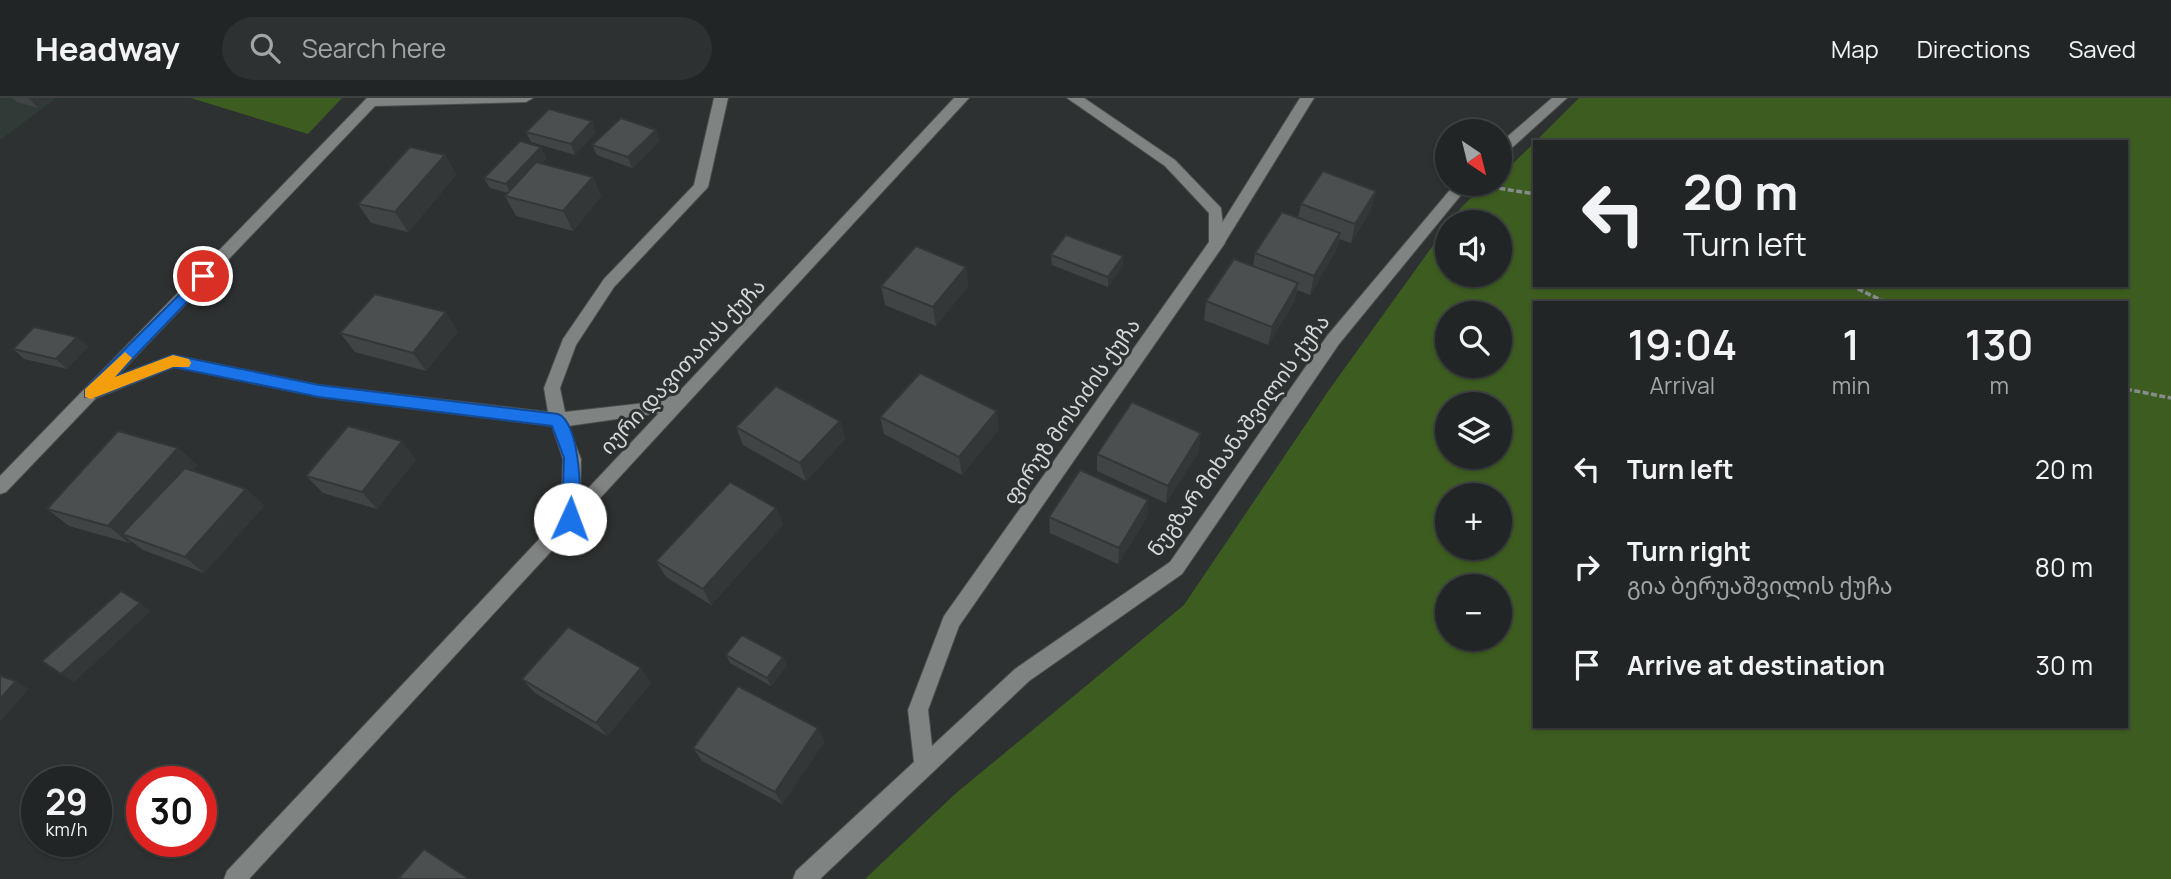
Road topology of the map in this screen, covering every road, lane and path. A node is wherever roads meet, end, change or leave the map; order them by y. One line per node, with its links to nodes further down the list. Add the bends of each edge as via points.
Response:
1 (526, 98): 7 (street)
2 (721, 98): 19 (street, via 701,187 609,283 569,343 552,388)
3 (962, 98): 17 (street, იური დავითაიას ქუჩა)
4 (1074, 98): 12 (street, via 1170,163 1216,212)
5 (1307, 98): 12 (street, ფირუზ მოსიძის ქუჩა)
6 (1560, 98): 8 (street)
7 (373, 100): 16 (street)
8 (1512, 140)
9 (1512, 191): 10 (path)
10 (1533, 194)
11 (1453, 196): 22 (street, ნუგზარ მიხანაშვილის ქუჩა, via 1333,340 1176,568 1022,676)
12 (1217, 243): 22 (street, ფირუზ მოსიძის ქუჩა, via 951,622 918,710)
13 (1854, 287): 14 (path)
14 (1883, 301)
15 (2128, 389): 18 (path)
16 (91, 393): 19 (street, via 173,361 319,391); 20 (street)
17 (684, 398): 19 (street, via 645,410); 21 (street, იური დავითაიას ქუჩა)
18 (2171, 398)
19 (558, 420): 21 (street, via 572,458)
20 (0, 487)
21 (570, 519): 23 (street, იური დავითაიას ქუჩა)
22 (925, 767): 24 (street, ნუგზარ მიხანაშვილის ქუჩა)
23 (235, 879)
24 (804, 879)

